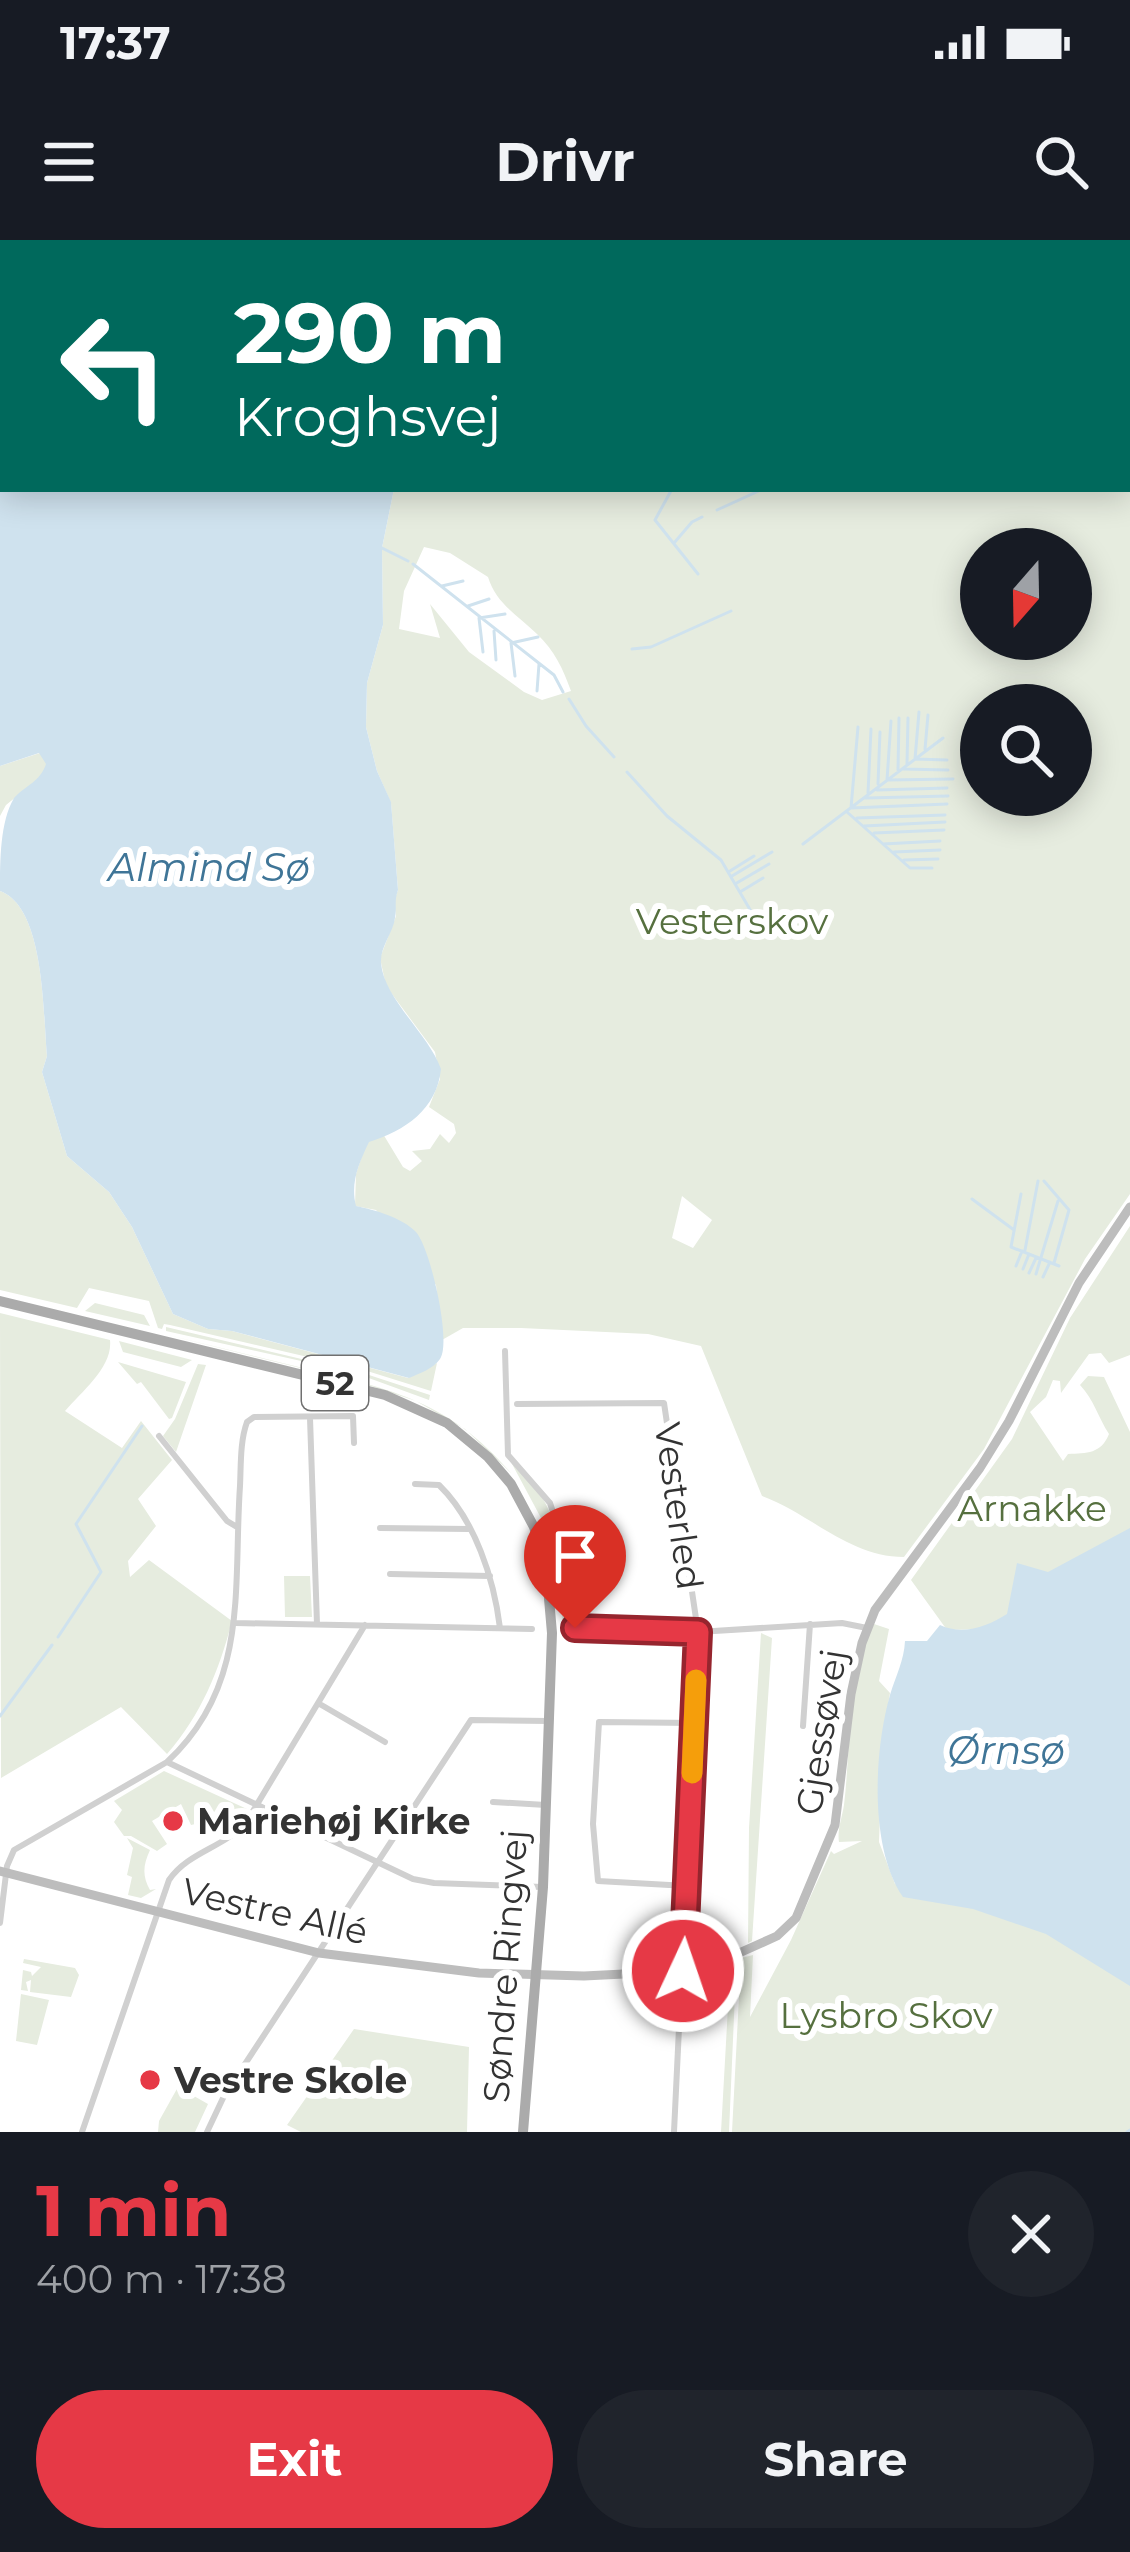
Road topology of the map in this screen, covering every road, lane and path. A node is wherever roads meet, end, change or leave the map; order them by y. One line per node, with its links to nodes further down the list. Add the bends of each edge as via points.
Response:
1 (1130, 1208): 19 (street, Gjessøvej, via 1079,1283 990,1453)
2 (0, 1301): 23 (main road, Søndre Ringvej / 52, via 385,1395 464,1436 511,1484 546,1564)
3 (505, 1351): 21 (street, via 508,1455 550,1503 571,1567 575,1628)
4 (517, 1404): 21 (street, Vesterled, via 664,1403)
5 (310, 1417): 7 (street, via 353,1416); 9 (street, via 247,1422); 15 (street)
6 (159, 1436): 9 (street)
7 (354, 1443)
8 (415, 1484): 11 (street, via 439,1485)
9 (237, 1527): 14 (street)
10 (380, 1528): 11 (street)
11 (469, 1528): 13 (street)
12 (390, 1574): 13 (street)
13 (490, 1576): 18 (street)
14 (236, 1623): 15 (street); 27 (street, via 215,1692)
15 (316, 1624): 17 (street)
16 (810, 1624): 19 (street); 21 (street); 25 (street)
17 (365, 1625): 18 (street); 22 (street)
18 (500, 1628): 20 (street)
19 (867, 1628): 40 (street, Gjessøvej, via 844,1732 840,1808 796,1918 762,1944)
20 (532, 1629)
21 (698, 1632): 24 (street, Vesterled)
22 (318, 1703): 26 (street); 30 (street)
23 (549, 1720): 29 (main road, Søndre Ringvej / 52); 33 (street, via 471,1720)
24 (694, 1723): 35 (street, Vesterled); 35 (street, via 598,1721 593,1824 598,1881)
25 (803, 1726)
26 (385, 1742)
27 (167, 1762): 30 (street); 32 (street)
28 (493, 1802): 29 (street, Søndre Ringvej)
29 (546, 1805): 36 (main road, Søndre Ringvej / 52)
30 (256, 1806): 33 (street); 37 (street, via 229,1841 176,1869)
31 (3, 1848): 32 (street)
32 (14, 1850): 34 (street)
33 (378, 1864): 36 (street, via 434,1883); 39 (street)
34 (3, 1871): 37 (street, Vestre Allé); 38 (street)
35 (687, 1886): 40 (street, Vesterled)
36 (543, 1887): 41 (main road, Søndre Ringvej / 52)
37 (157, 1912): 39 (street, Vestre Allé); 42 (street)
38 (0, 1923)
39 (319, 1953): 41 (street, Vestre Allé); 43 (street)
40 (683, 1971): 41 (street, Gjessøvej); 45 (street, Vesterled)
41 (536, 1976): 44 (main road, Søndre Ringvej / 52)
42 (82, 2132)
43 (207, 2132)
44 (524, 2132)
45 (674, 2132)

